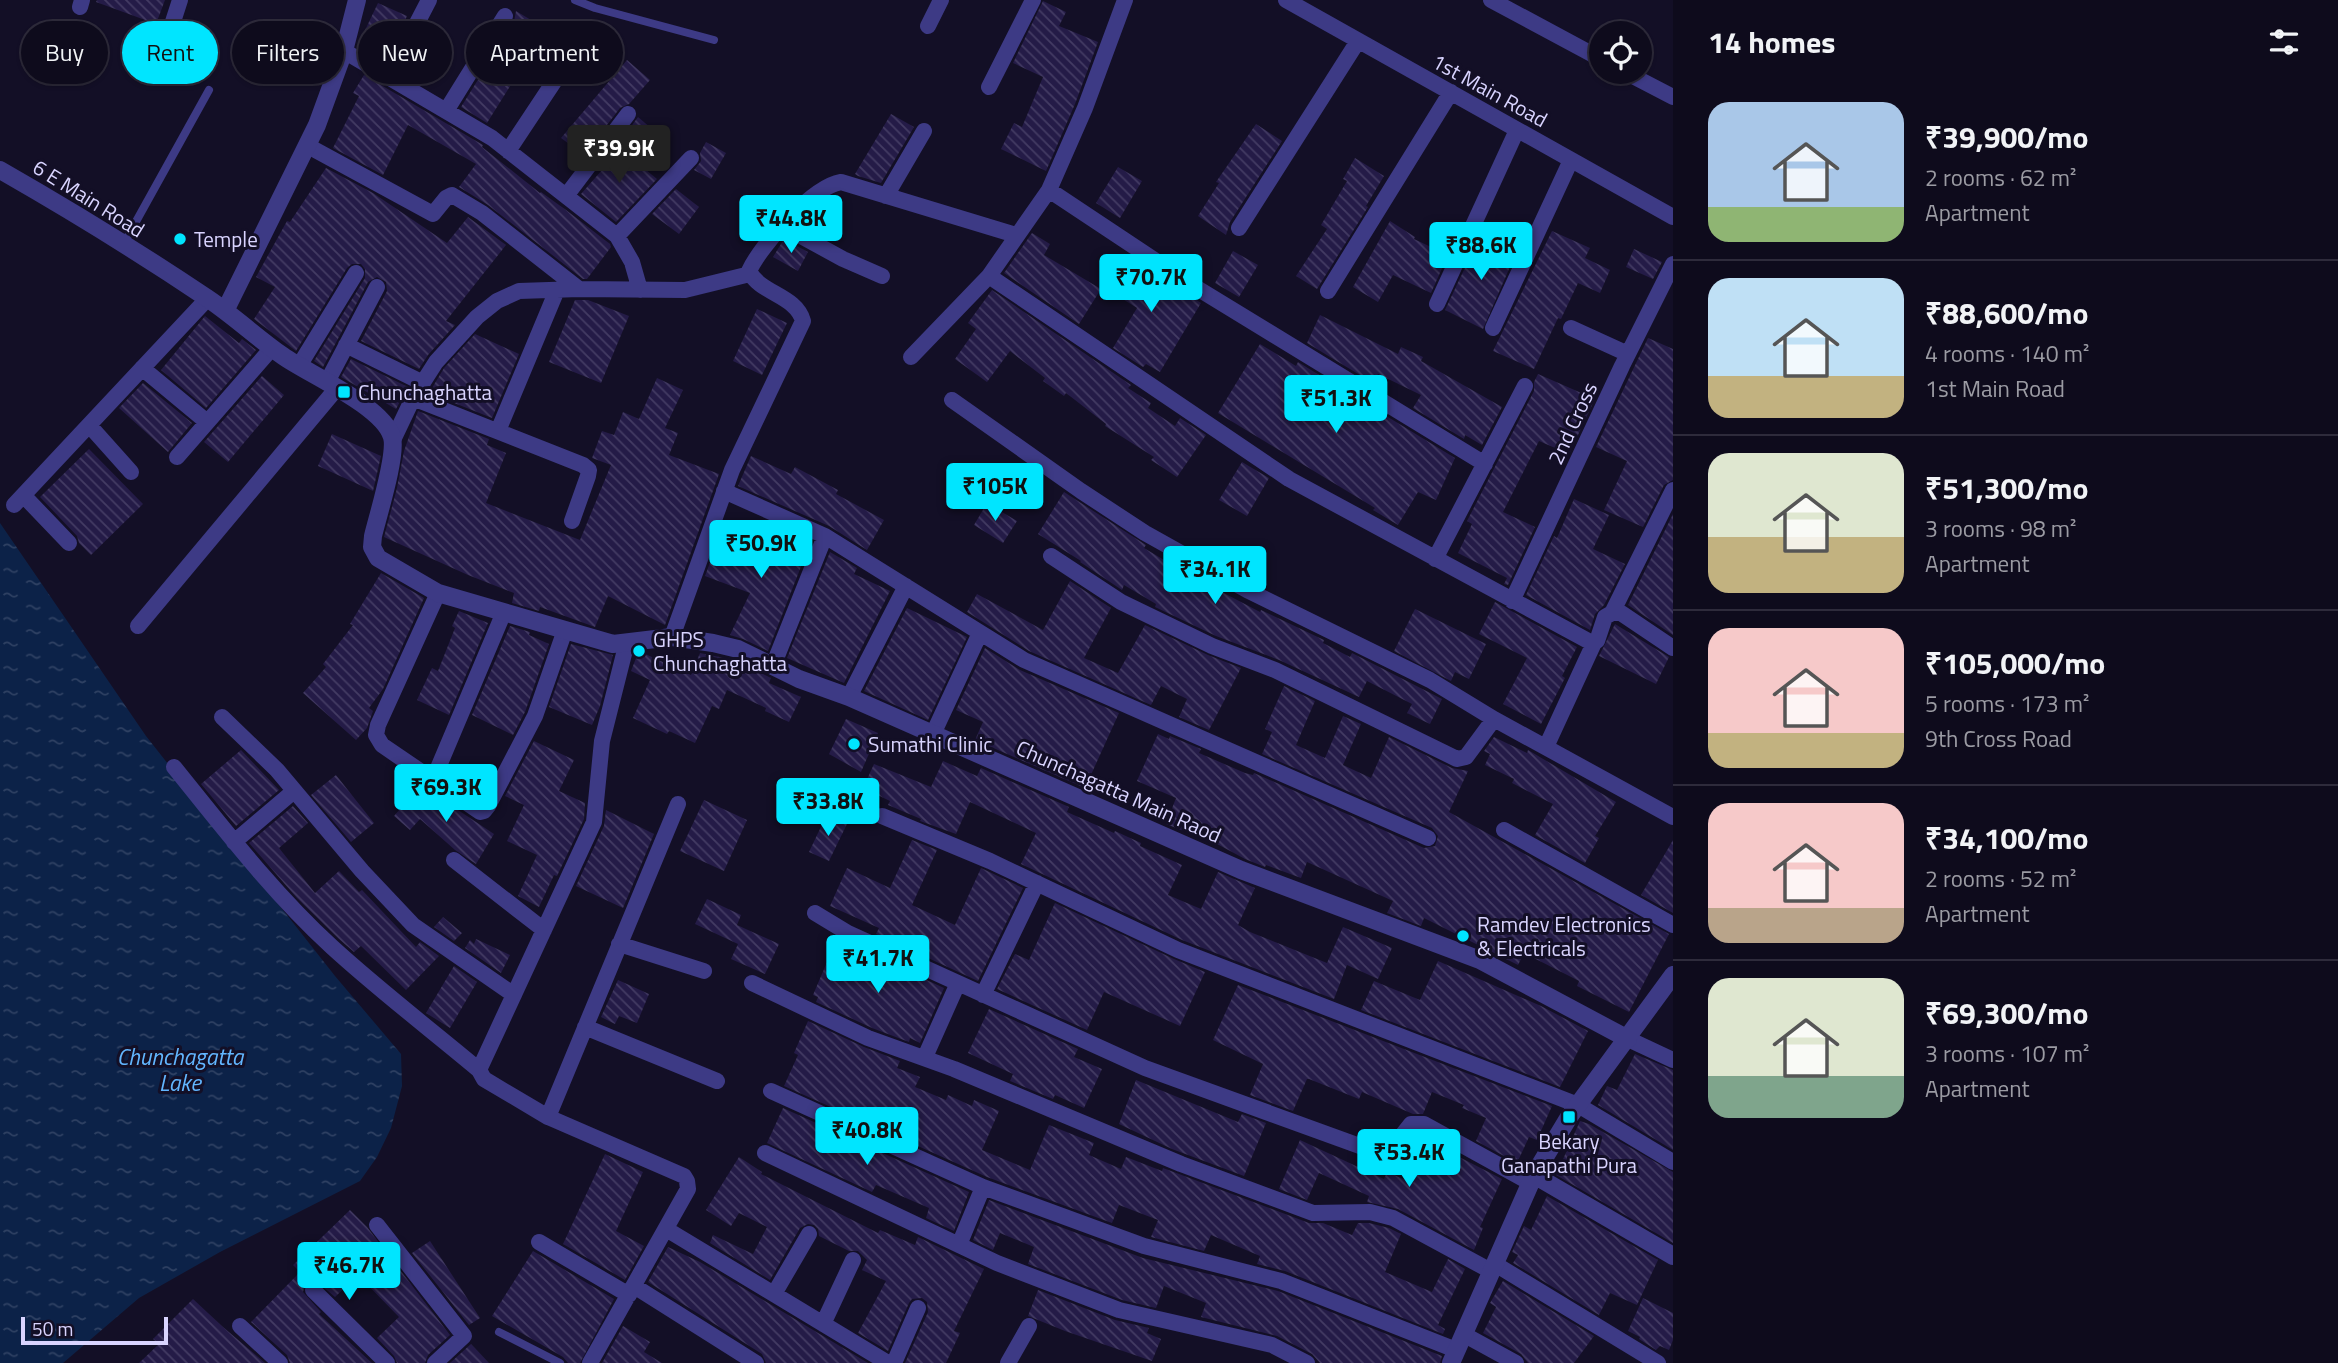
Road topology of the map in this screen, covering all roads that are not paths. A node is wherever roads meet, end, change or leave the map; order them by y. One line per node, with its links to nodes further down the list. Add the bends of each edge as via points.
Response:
1 (180, 0): 11 (street)
2 (357, 0): 16 (street)
3 (429, 0): 12 (street)
4 (575, 0): 14 (lane)
5 (940, 0): 13 (street)
6 (1033, 0): 23 (street)
7 (1125, 0): 36 (street)
8 (1286, 0): 15 (street, 1st Main Road)
9 (1491, 0): 17 (street)
10 (505, 16): 27 (street)
11 (173, 21)
12 (418, 21)
13 (928, 26)
14 (714, 40)
15 (1358, 41): 25 (street, 1st Main Road); 41 (street)
16 (344, 51): 18 (street)
17 (1589, 53)
18 (358, 59)
19 (331, 84): 31 (street)
20 (401, 84): 27 (street)
21 (552, 84): 32 (street)
22 (1648, 84): 26 (street)
23 (989, 87)
24 (209, 90): 44 (lane)
25 (1451, 92): 29 (street, 1st Main Road); 54 (street)
26 (1673, 97)
27 (446, 111): 32 (street)
28 (628, 114): 37 (street)
29 (1517, 130): 34 (street, 1st Main Road); 56 (street)
30 (924, 131): 38 (street)
31 (308, 146): 51 (street, via 433,214 452,195); 57 (street)
32 (508, 151): 37 (street)
33 (691, 158): 43 (street)
34 (1572, 160): 39 (street, 1st Main Road); 58 (street)
35 (0, 170): 44 (street, 6 E Main Road)
36 (1049, 190): 42 (street); 76 (street, via 1192,285)
37 (566, 196): 43 (street)
38 (886, 196): 40 (street, via 831,183); 42 (street)
39 (1673, 217)
40 (781, 225): 47 (street, via 753,261); 48 (street)
41 (1240, 228)
42 (1016, 235): 49 (street)
43 (617, 236): 53 (street, via 632,262)
44 (123, 245): 55 (street, 6 E Main Road)
45 (1673, 264): 62 (street, 2nd Cross)
46 (356, 273): 64 (street)
47 (750, 275): 53 (street, via 685,290); 79 (street, via 794,306 803,321)
48 (882, 276)
49 (989, 276): 63 (street); 84 (street, via 1289,480)
50 (377, 287): 60 (street)
51 (579, 289): 52 (street); 53 (street)
52 (557, 290): 66 (street, via 519,291 497,301 436,362); 73 (street)
53 (640, 290)
54 (1328, 291)
55 (208, 298): 57 (street, 6 E Main Road); 65 (street)
56 (1437, 303)
57 (225, 311): 61 (street)
58 (1493, 328)
59 (1572, 328): 62 (street)
60 (346, 345): 66 (street); 67 (street)
61 (272, 348): 64 (street); 71 (street)
62 (1628, 354): 87 (street, 2nd Cross)
63 (911, 358)
64 (299, 366): 67 (street)
65 (142, 368): 71 (street); 72 (street)
66 (423, 383): 69 (street)
67 (332, 385): 74 (street, via 368,409); 90 (street)
68 (1525, 386): 76 (street)
69 (413, 398): 73 (street); 74 (street)
70 (952, 400): 100 (street, via 1145,533 1247,590 1430,680)
71 (207, 422): 75 (street)
72 (89, 425): 77 (street); 82 (street, via 19,500)
73 (498, 431): 80 (street, via 589,470)
74 (393, 440): 86 (street, Chunchagatta Main Raod, via 372,547 378,558)
75 (177, 457)
76 (1485, 464): 84 (street)
77 (131, 472)
78 (1673, 490): 89 (street)
79 (724, 491): 81 (street); 93 (street)
80 (572, 521)
81 (825, 536): 85 (street); 97 (street)
82 (69, 543)
83 (1051, 556): 100 (street, via 1121,602 1275,670 1457,759 1466,757)
84 (1435, 559): 87 (street)
85 (906, 586): 92 (street); 98 (street)
86 (438, 593): 88 (street, Chunchagatta Main Raod); 104 (street, via 376,735 382,746)
87 (1513, 601): 95 (street)
88 (504, 612): 91 (street, Chunchagatta Main Raod); 104 (street)
89 (1612, 612): 95 (street, via 1605,617); 96 (street, via 1621,613)
90 (138, 626)
91 (565, 630): 94 (street, Chunchagatta Main Raod, via 613,644); 104 (street, via 535,716 484,811)
92 (980, 634): 101 (street); 110 (street, via 1024,660)
93 (672, 637): 94 (street, Chunchagatta Main Raod); 97 (street, Chunchagatta Main Raod, via 738,649)
94 (627, 642): 116 (street, via 602,741 594,822)
95 (1594, 643): 102 (street)
96 (1673, 648)
97 (773, 666): 98 (street, Chunchagatta Main Raod)
98 (849, 697): 101 (street, Chunchagatta Main Raod)
99 (222, 717): 105 (street)
100 (1494, 719): 102 (street)
101 (933, 734): 125 (street, Chunchagatta Main Raod, via 1241,870 1480,960)
102 (1545, 747): 108 (street)
103 (174, 767): 111 (street)
104 (433, 780)
105 (294, 791): 111 (street); 122 (street, via 413,925)
106 (678, 804): 117 (street)
107 (882, 816): 113 (street)
108 (1673, 817)
109 (1504, 830): 115 (street)
110 (1428, 838)
111 (234, 842): 128 (street, via 332,947)
112 (454, 860): 116 (street)
113 (1037, 883): 123 (street); 131 (street, via 1178,950)
114 (815, 913): 121 (street)
115 (1673, 925)
116 (544, 930): 122 (street)
117 (619, 944): 118 (street); 124 (street)
118 (704, 971)
119 (1673, 975): 125 (street)
120 (752, 983): 126 (street, via 868,1038)
121 (958, 983): 123 (street); 126 (street)
122 (514, 995): 128 (street)
123 (983, 995): 135 (street, via 1145,1068 1379,1153 1392,1148 1411,1124 1424,1124)
124 (585, 1027): 129 (street); 132 (street)
125 (1628, 1039): 127 (street, Chunchagatta Main Raod); 131 (street)
126 (925, 1057): 144 (street, via 1181,1164 1313,1213 1370,1212 1392,1218)
127 (1673, 1060)
128 (479, 1070): 132 (street, via 484,1079)
129 (717, 1081)
130 (771, 1091): 136 (street)
131 (1578, 1105): 134 (street); 135 (street)
132 (548, 1117): 138 (street, via 684,1176 688,1189)
133 (765, 1153): 141 (street)
134 (1673, 1162)
135 (1532, 1179): 142 (street); 144 (street)
136 (983, 1187): 141 (street); 153 (street, via 1144,1246 1281,1281)
137 (377, 1226): 156 (street, via 464,1336)
138 (666, 1228): 146 (street); 147 (street)
139 (809, 1234): 147 (street)
140 (539, 1242): 146 (street)
141 (959, 1245): 163 (street, via 1119,1310 1272,1345)
142 (1673, 1256)
143 (853, 1260): 149 (street)
144 (1493, 1267): 153 (street); 165 (street)
145 (313, 1290): 155 (street)
146 (631, 1291): 158 (street); 159 (street)
147 (774, 1294): 149 (street)
148 (918, 1308): 161 (street)
149 (823, 1324): 160 (street)
150 (240, 1326): 154 (street)
151 (1029, 1326): 162 (street)
152 (499, 1332): 157 (lane)
153 (1457, 1349): 164 (street)
154 (280, 1363)
155 (387, 1363)
156 (435, 1363)
157 (561, 1363)
158 (590, 1363)
159 (756, 1363)
160 (888, 1363)
161 (894, 1363)
162 (1008, 1363)
163 (1307, 1363)
164 (1516, 1363)
165 (1658, 1363)

